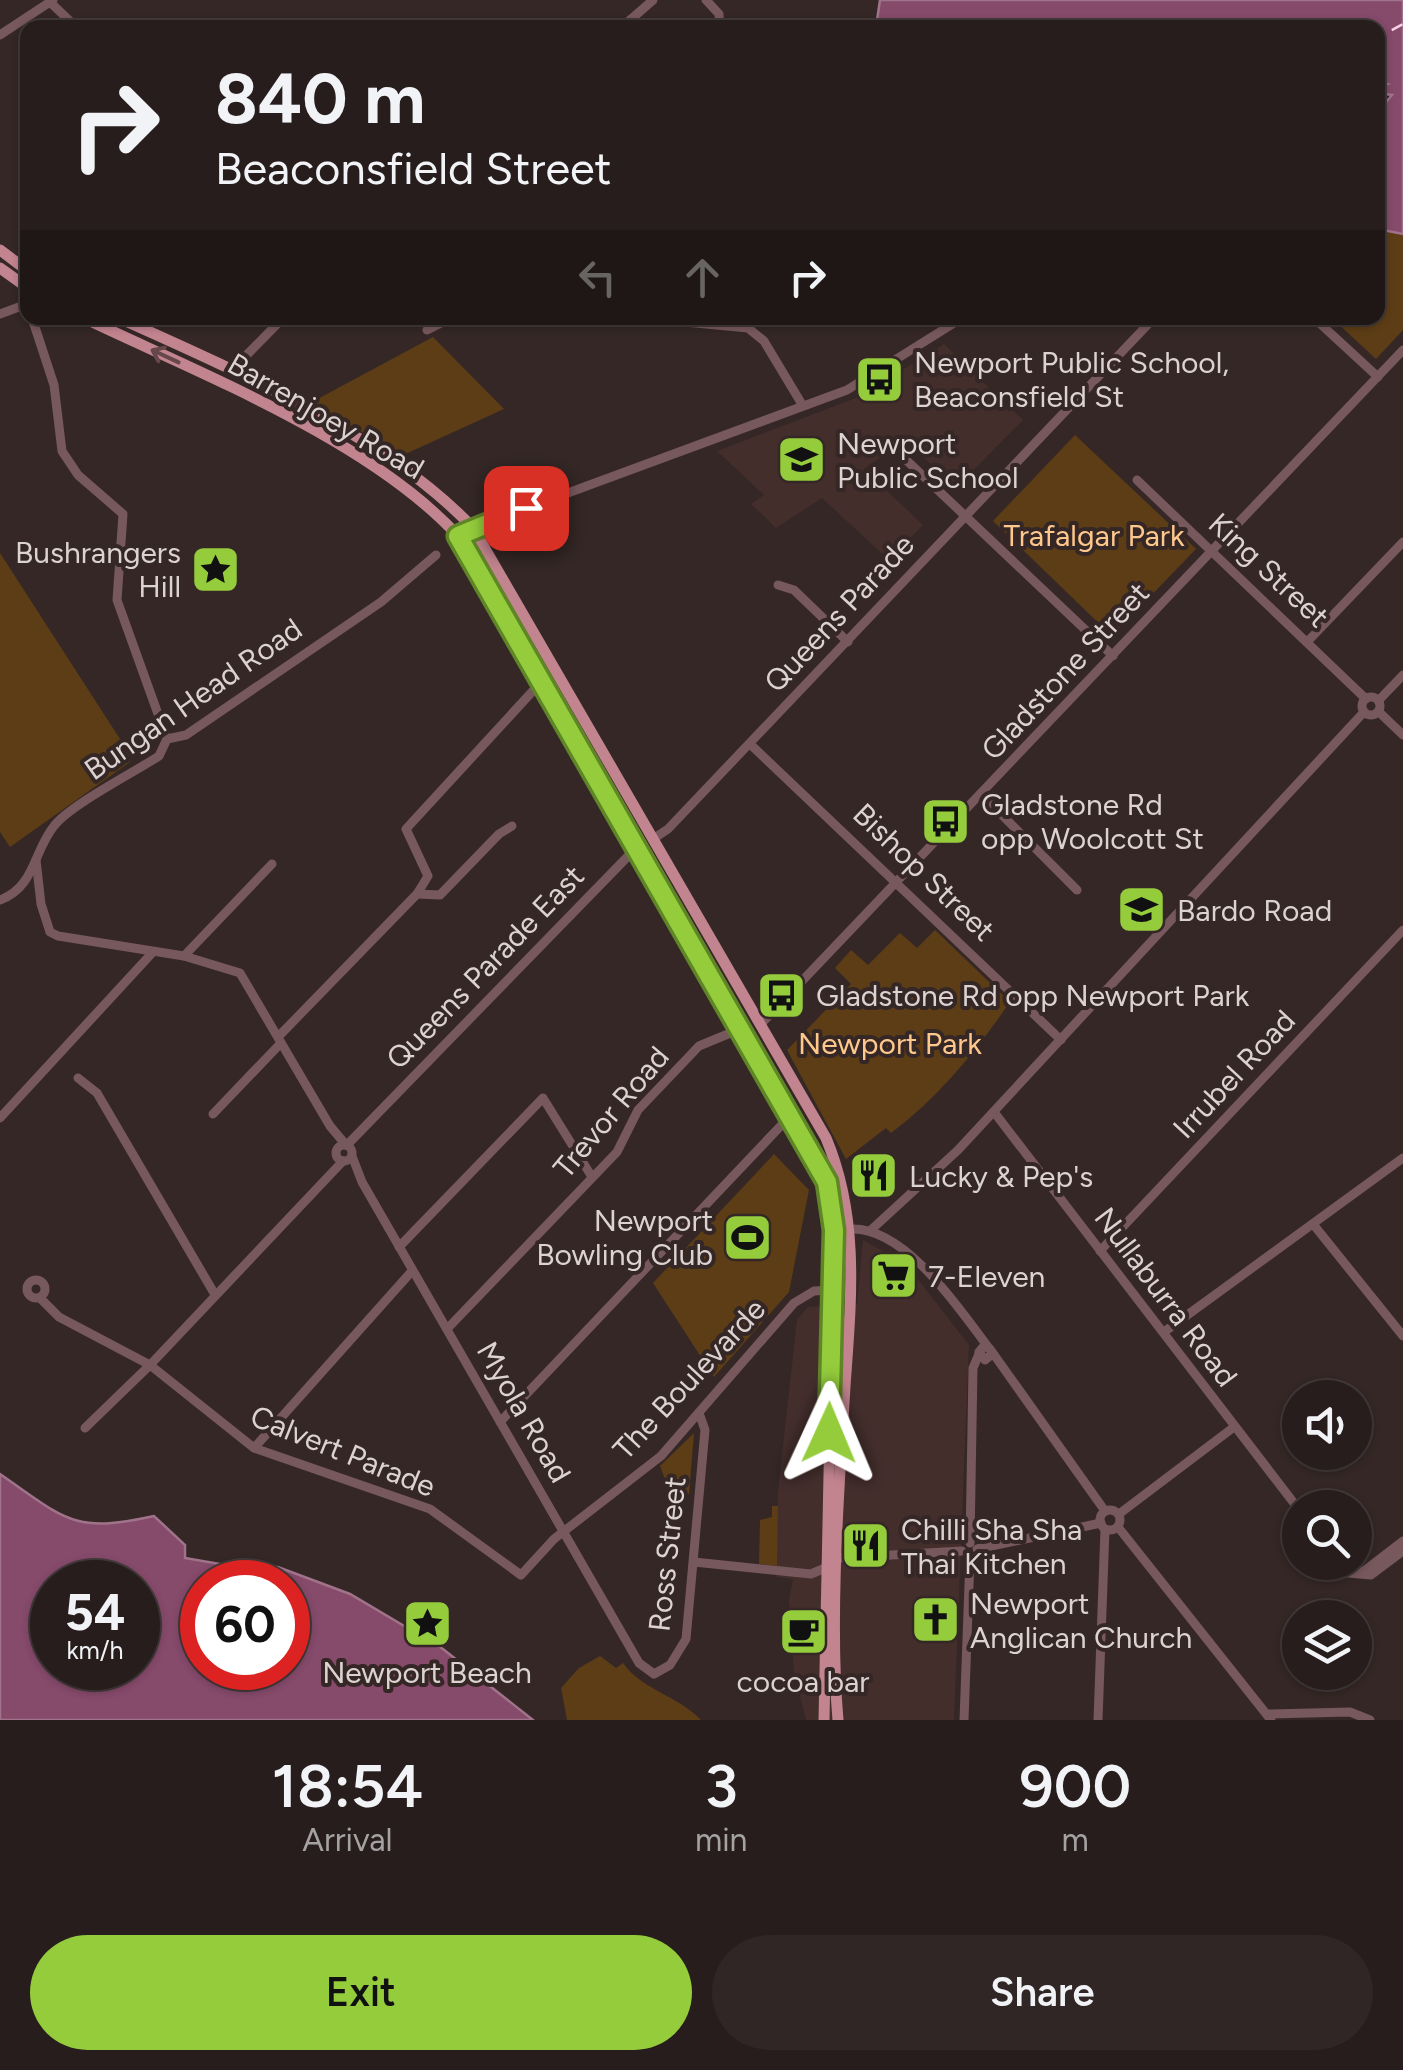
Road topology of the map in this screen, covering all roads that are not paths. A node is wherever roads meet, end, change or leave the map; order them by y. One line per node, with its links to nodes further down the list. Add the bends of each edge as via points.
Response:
1 (653, 0): 6 (street)
2 (706, 0): 7 (street)
3 (52, 1): 4 (street); 5 (street)
4 (22, 20)
5 (70, 20)
6 (630, 20)
7 (719, 20)
8 (34, 325): 41 (street, via 54,385 62,451 78,475 123,514 117,600)
9 (99, 325): 26 (main road, Barrenjoey Road, one-way to 9, via 413,494 254,397)
10 (135, 325): 19 (main road, Barrenjoey Road)
11 (276, 325): 19 (street)
12 (437, 325): 17 (street)
13 (716, 325): 21 (street, via 748,328 764,342)
14 (951, 325): 21 (street, via 847,390)
15 (1147, 325): 24 (street, Queens Parade)
16 (1322, 325): 20 (street)
17 (427, 330)
18 (1403, 350): 20 (street, Gladstone Street)
19 (234, 369): 25 (main road, Barrenjoey Road, via 436,490)
20 (1378, 377): 28 (street, Gladstone Street)
21 (803, 406): 25 (street)
22 (903, 457): 24 (street)
23 (1137, 480): 28 (street, King Street)
24 (966, 515): 32 (street, Queens Parade); 33 (street)
25 (474, 528): 26 (main road); 45 (main road, Barrenjoey Road)
26 (458, 536): 35 (main road, Barrenjoey Road)
27 (1403, 542): 31 (street)
28 (1212, 551): 31 (street, King Street); 33 (street, Gladstone Street)
29 (436, 555): 41 (street, Bungan Head Road, via 381,602 186,734)
30 (778, 585): 32 (street, via 794,590)
31 (1308, 640): 36 (street, King Street)
32 (848, 642): 42 (street, Queens Parade)
33 (1112, 656): 43 (street, Gladstone Street)
34 (1403, 675): 37 (street)
35 (542, 681): 46 (main road, Barrenjoey Road); 51 (street, via 406,829 428,876)
36 (1366, 699): 37 (street); 38 (street)
37 (1379, 700): 39 (street)
38 (1364, 712): 39 (street); 59 (street)
39 (1379, 712): 40 (street)
40 (1403, 735)
41 (167, 740): 47 (street, Bungan Head Road, via 159,756 62,816)
42 (750, 744): 45 (street, Queens Parade); 49 (street, Bishop Street)
43 (982, 796): 49 (street, Gladstone Street); 50 (street)
44 (512, 826): 51 (street, via 440,894)
45 (653, 839): 46 (main road, Queens Parade); 56 (main road, Barrenjoey Road)
46 (637, 847): 57 (main road, Barrenjoey Road); 66 (street, Queens Parade East)
47 (36, 860): 52 (street, Bungan Head Road, via 20,890); 54 (street, Myola Road, via 50,932)
48 (272, 864): 55 (street)
49 (899, 882): 56 (street, Gladstone Street); 59 (street, Bishop Street)
50 (1077, 890)
51 (418, 894): 58 (street)
52 (0, 900)
53 (1403, 930): 74 (street, Irrubel Road)
54 (153, 952): 55 (street, Myola Road); 65 (street)
55 (184, 956): 58 (street, Myola Road, via 240,973)
56 (762, 1024): 57 (main road); 61 (main road, Barrenjoey Road)
57 (740, 1029): 64 (main road, Barrenjoey Road); 68 (street, Trevor Road, via 699,1046 638,1110 622,1143)
58 (280, 1040): 63 (street); 66 (street, Myola Road)
59 (1061, 1040): 62 (street)
60 (78, 1078): 78 (street, via 104,1105)
61 (806, 1105): 64 (main road); 70 (main road, Barrenjoey Road, via 836,1161)
62 (994, 1112): 72 (street); 74 (street, Nullaburra Road)
63 (213, 1114)
64 (790, 1115): 71 (main road, Barrenjoey Road, via 820,1163); 87 (street)
65 (0, 1118)
66 (345, 1153): 73 (street, Myola Road); 78 (street, Queens Parade East)
67 (1403, 1158): 69 (street)
68 (592, 1177): 73 (street, via 543,1098); 81 (street, Trevor Road)
69 (1313, 1224): 82 (street); 83 (street)
70 (851, 1229): 71 (main road); 72 (street); 76 (main road, Barrenjoey Road)
71 (834, 1230): 77 (main road, Barrenjoey Road)
72 (872, 1230): 84 (street, via 917,1259)
73 (399, 1247): 75 (street, Myola Road)
74 (1100, 1251): 82 (street, Nullaburra Road)
75 (412, 1271): 81 (street, Myola Road); 90 (street)
76 (852, 1275): 77 (main road); 80 (main road, Barrenjoey Road)
77 (832, 1290): 80 (main road); 86 (street, The Boulevarde, via 814,1290 794,1303); 103 (main road, Barrenjoey Road)
78 (214, 1293): 85 (street, Queens Parade East)
79 (40, 1298): 85 (street, Calvert Parade, via 59,1317)
80 (850, 1310): 100 (main road, Barrenjoey Road)
81 (447, 1329): 87 (street, Myola Road)
82 (1164, 1332): 88 (street, Nullaburra Road)
83 (1403, 1336)
84 (985, 1354): 92 (street); 98 (street, via 974,1361)
85 (150, 1365): 89 (street, Queens Parade East); 90 (street, Calvert Parade)
86 (699, 1413): 96 (street, The Boulevarde, via 660,1456); 101 (street, Ross Street, via 705,1430)
87 (500, 1422): 96 (street, Myola Road)
88 (1234, 1427): 91 (street, Nullaburra Road); 93 (street)
89 (85, 1428)
90 (254, 1448): 96 (street, Calvert Parade, via 430,1509 516,1575)
91 (1283, 1490)
92 (1105, 1511): 93 (street); 94 (street)
93 (1119, 1514): 95 (street)
94 (1103, 1526): 95 (street); 98 (street); 110 (street)
95 (1118, 1527): 106 (street)
96 (564, 1532): 105 (street, Myola Road)
97 (1403, 1541): 102 (street)
98 (970, 1550): 100 (street); 109 (street)
99 (1403, 1551): 104 (street)
100 (839, 1558): 108 (main road, Barrenjoey Road)
101 (694, 1562): 103 (street, via 811,1574); 105 (street, Ross Street, via 682,1647 661,1673)
102 (1372, 1565)
103 (825, 1568): 107 (main road, Barrenjoey Road)
104 (1372, 1574)
105 (642, 1668)
106 (1269, 1717): 111 (street, via 1350,1712)
107 (824, 1720)
108 (838, 1720)
109 (964, 1720)
110 (1098, 1720)
111 (1370, 1720)

